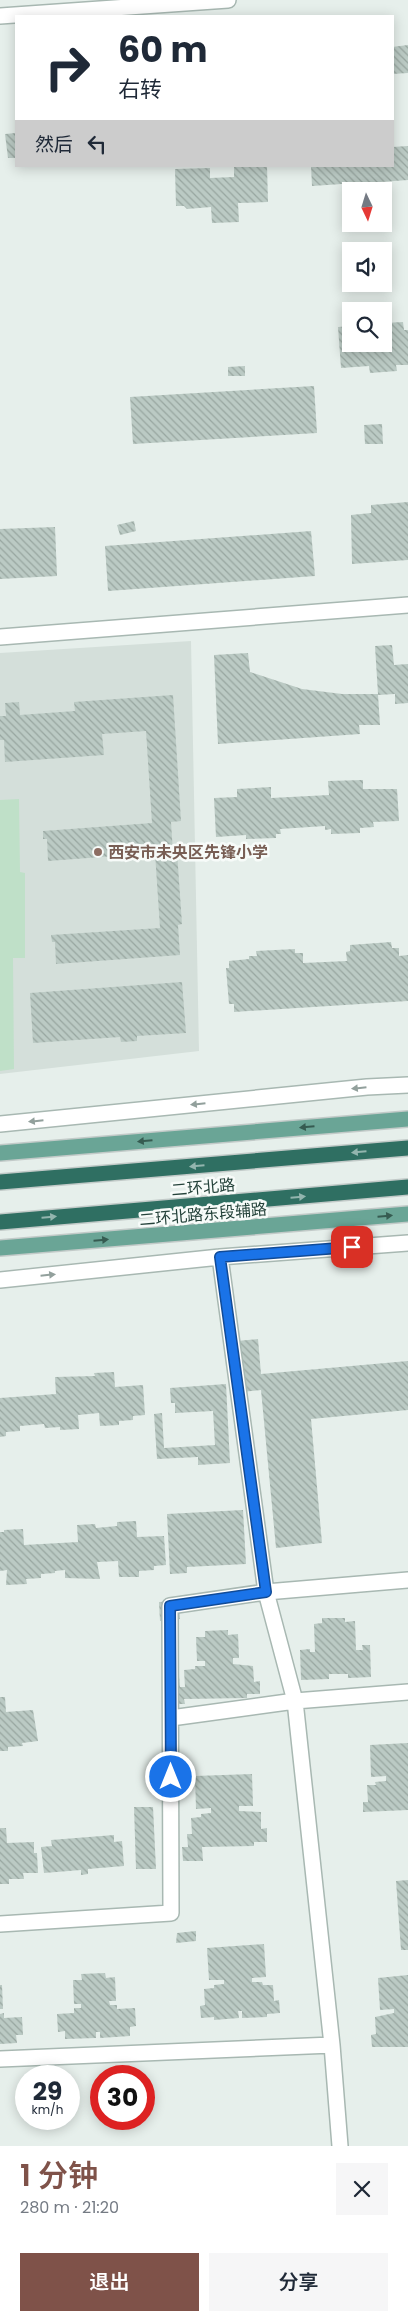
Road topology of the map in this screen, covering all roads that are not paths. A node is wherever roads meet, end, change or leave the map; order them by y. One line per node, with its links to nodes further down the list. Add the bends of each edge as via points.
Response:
1 (228, 0): 2 (street)
2 (0, 16)
3 (408, 606): 4 (street)
4 (0, 637)
5 (408, 1085): 7 (street, one-way to 7)
6 (408, 1119): 9 (main road, one-way to 9)
7 (0, 1124)
8 (408, 1148): 10 (highway, 二环北路, one-way to 10)
9 (0, 1153)
10 (0, 1182)
11 (408, 1188): 13 (highway, 二环北路, one-way to 11)
12 (408, 1214): 15 (main road, 二环北路东段辅路, one-way to 12)
13 (0, 1222)
14 (408, 1243): 16 (street)
15 (0, 1248)
16 (220, 1257): 17 (street, one-way to 16); 19 (street)
17 (0, 1280)
18 (408, 1580): 19 (street)
19 (266, 1592): 21 (street); 22 (street, via 170,1606)
20 (408, 1692): 21 (street)
21 (295, 1701): 22 (street); 24 (street)
22 (171, 1718): 23 (street, via 171,1913)
23 (0, 1924)
24 (332, 2045): 25 (street); 26 (street)
25 (0, 2060)
26 (340, 2146)

